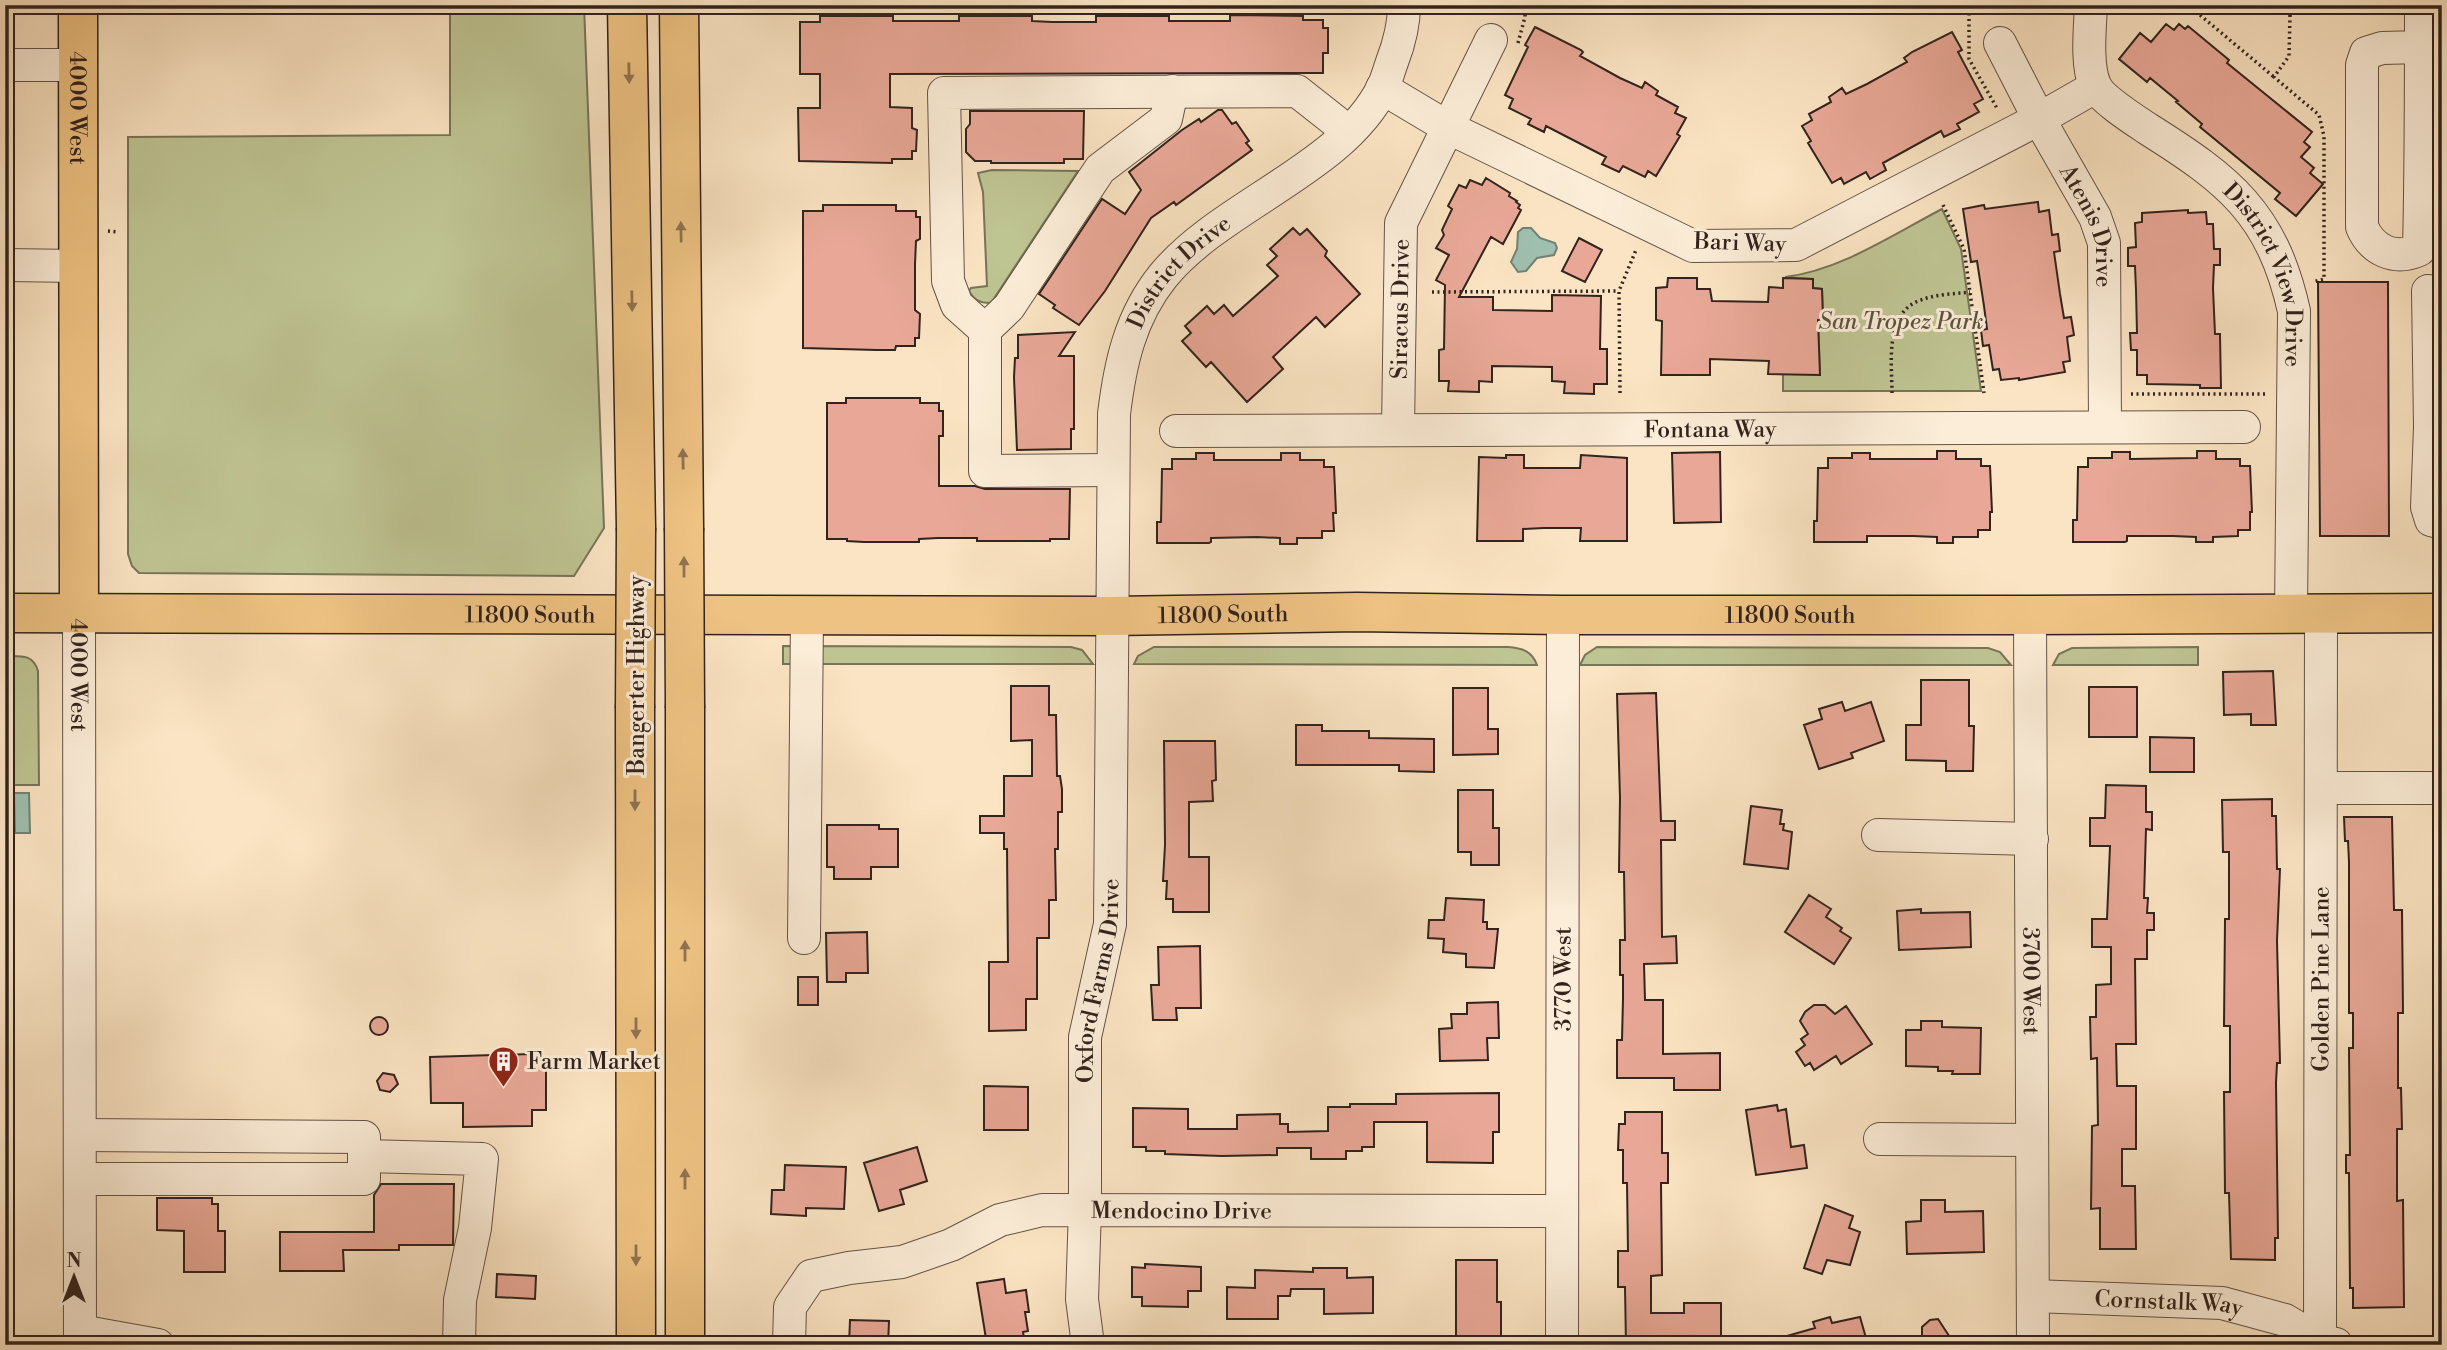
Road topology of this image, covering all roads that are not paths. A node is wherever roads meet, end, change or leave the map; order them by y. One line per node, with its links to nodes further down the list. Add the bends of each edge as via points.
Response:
1 (78, 5): 11 (main road, 4000 West)
2 (627, 5): 53 (main road, Bangerter Highway, one-way to 53, bridge, via 636,528)
3 (679, 5): 54 (main road, one-way to 3, bridge)
4 (1404, 5): 13 (street, District Drive, via 1396,52)
5 (2091, 5): 12 (street)
6 (2421, 5): 9 (street)
7 (1491, 40): 16 (street, Siracus Drive)
8 (2000, 43): 15 (street, Atenis Drive)
9 (2421, 47): 9 (street, via 2419,250 2394,254 2368,241 2362,227 2362,65 2366,53 2382,48)
10 (5, 65): 11 (street)
11 (78, 65): 19 (main road, 4000 West)
12 (2095, 87): 15 (street, Bari Way); 31 (street, District View Drive, via 2235,192 2256,217 2287,281 2294,311)
13 (1382, 88): 16 (street, Bari Way); 17 (street, District Drive)
14 (1171, 91): 17 (street, via 1297,91); 21 (street, via 1166,120 1101,169 1009,307); 21 (street, via 944,93 948,282 957,305)
15 (2039, 120): 16 (street, Bari Way, via 1796,245 1693,246); 22 (street, Atenis Drive, via 2095,217 2104,243)
16 (1448, 128): 25 (street, Siracus Drive, via 1401,223)
17 (1349, 132): 26 (street, District Drive, via 1194,244 1162,277 1136,319 1120,365)
18 (5, 265): 19 (street)
19 (78, 266): 30 (main road, 4000 West)
20 (2428, 290): 27 (street, via 2427,507 2431,520)
21 (985, 330): 26 (street, via 985,471)
22 (2105, 427): 23 (street, Fontana Way); 25 (street, Fontana Way)
23 (2244, 427)
24 (1176, 430): 25 (street, Fontana Way)
25 (1398, 430)
26 (1113, 470): 35 (street, District Drive)
27 (2442, 523)
28 (2442, 612): 31 (main road, 11800 South)
29 (5, 613): 30 (main road, 11800 South)
30 (79, 614): 32 (main road, 11800 South); 41 (street, 4000 West)
31 (2306, 614): 34 (main road, 11800 South); 36 (street, Golden Pine Lane)
32 (807, 615): 35 (main road, 11800 South); 40 (street)
33 (1563, 615): 34 (main road, 11800 South); 35 (main road, 11800 South); 47 (street, 3770 West)
34 (2030, 615): 39 (street, 3700 West)
35 (1112, 616): 46 (street, Oxford Farms Drive, via 1110,924 1084,1037)
36 (2321, 788): 37 (street); 50 (street, Golden Pine Lane)
37 (2442, 788)
38 (1878, 835): 39 (street)
39 (2032, 839): 43 (street, 3700 West)
40 (804, 938)
41 (80, 1135): 44 (street, via 365,1137); 45 (street, 4000 West)
42 (1880, 1139): 43 (street)
43 (2031, 1140): 48 (street, 3700 West)
44 (365, 1156): 45 (street, via 365,1180); 52 (street, via 482,1158 475,1228 460,1300)
45 (80, 1179): 49 (street, 4000 West)
46 (1085, 1209): 47 (street, Mendocino Drive); 55 (street, Mendocino Drive, via 1042,1210 1000,1220 951,1245 902,1262 811,1276 790,1307); 56 (street, Oxford Farms Drive, via 1082,1299)
47 (1561, 1211): 57 (street, 3770 West)
48 (2033, 1296): 50 (street, Cornstalk Way, via 2222,1303 2285,1320); 58 (street, 3700 West)
49 (80, 1338): 51 (street)
50 (2327, 1343)
51 (158, 1345)
52 (459, 1345)
53 (636, 1345)
54 (685, 1345)
55 (789, 1345)
56 (1088, 1345)
57 (1562, 1345)
58 (2033, 1345)

